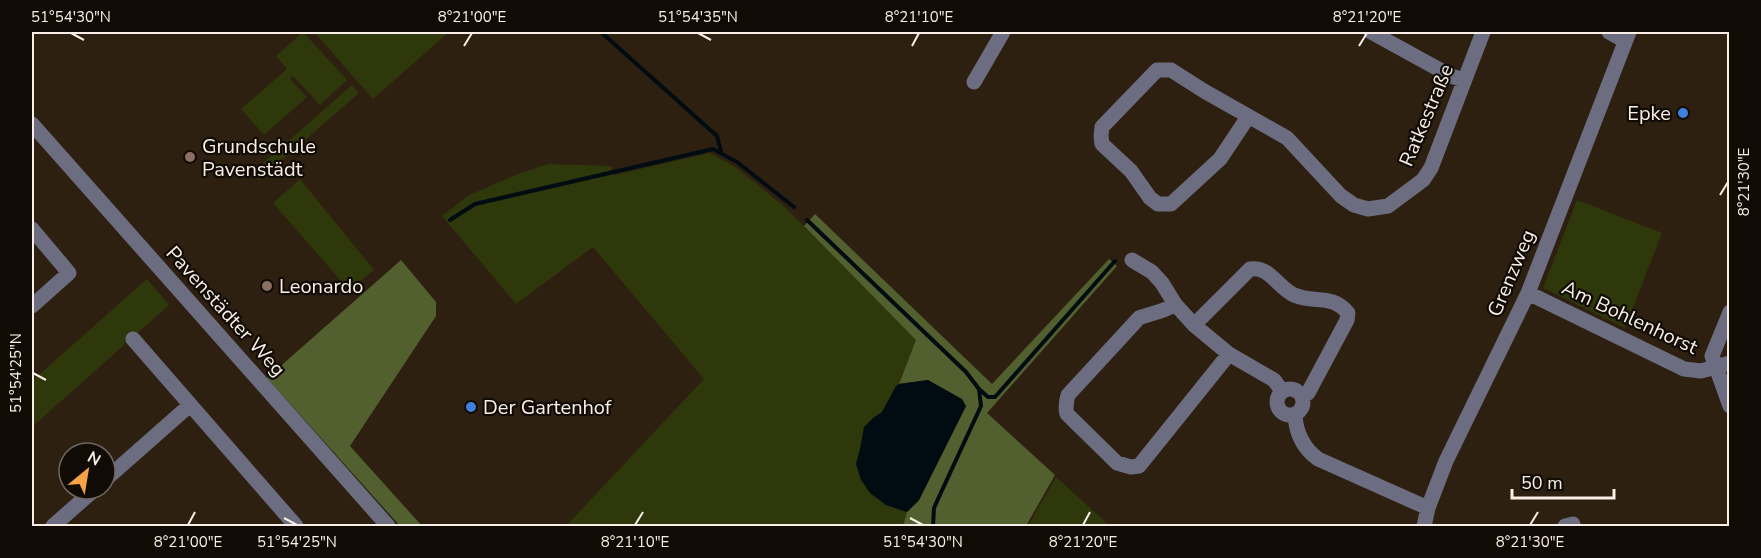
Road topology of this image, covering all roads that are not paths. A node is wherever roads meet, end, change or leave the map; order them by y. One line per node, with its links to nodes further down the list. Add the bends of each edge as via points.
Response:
1 (1003, 32): 7 (street)
2 (1371, 32): 6 (street)
3 (1483, 32): 6 (street, Ratkestraße)
4 (1609, 32): 5 (street)
5 (1627, 36): 12 (street, Grenzweg)
6 (1464, 80): 8 (street, Ratkestraße, via 1431,168 1423,180 1388,206 1354,205 1287,138)
7 (974, 82)
8 (1248, 117): 8 (street, Ratkestraße, via 1171,70 1157,70 1102,127 1102,144 1131,171 1150,198 1158,204 1171,204 1220,159)
9 (32, 124): 30 (street, Pavenstädter Weg)
10 (32, 229): 14 (street, via 69,273)
11 (1132, 260): 13 (street, via 1152,272)
12 (1528, 293): 19 (street, Am Bohlenhorst, via 1684,369 1701,371); 27 (street, Grenzweg, via 1446,461)
13 (1175, 304): 16 (street); 18 (street, via 1139,318 1068,395 1067,414 1117,463 1139,466)
14 (32, 306)
15 (1730, 312): 19 (street, Am Bohlenhorst, via 1712,356)
16 (1194, 325): 18 (street); 21 (street, via 1250,269 1264,270 1303,298 1341,304 1348,313 1347,320 1308,393)
17 (133, 339): 22 (street)
18 (1229, 354): 20 (street, via 1274,380)
19 (1723, 365): 23 (street, Am Bohlenhorst)
20 (1282, 391): 21 (street, via 1290,388); 24 (street, via 1277,399 1278,408)
21 (1302, 396): 24 (street, via 1303,407)
22 (189, 405): 25 (street); 29 (street)
23 (1730, 406)
24 (1295, 415): 27 (street, via 1301,440 1318,459)
25 (117, 469)
26 (81, 501): 28 (street)
27 (1428, 508): 31 (street, Grenzweg)
28 (53, 526)
29 (296, 526)
30 (388, 526)
31 (1424, 526)

